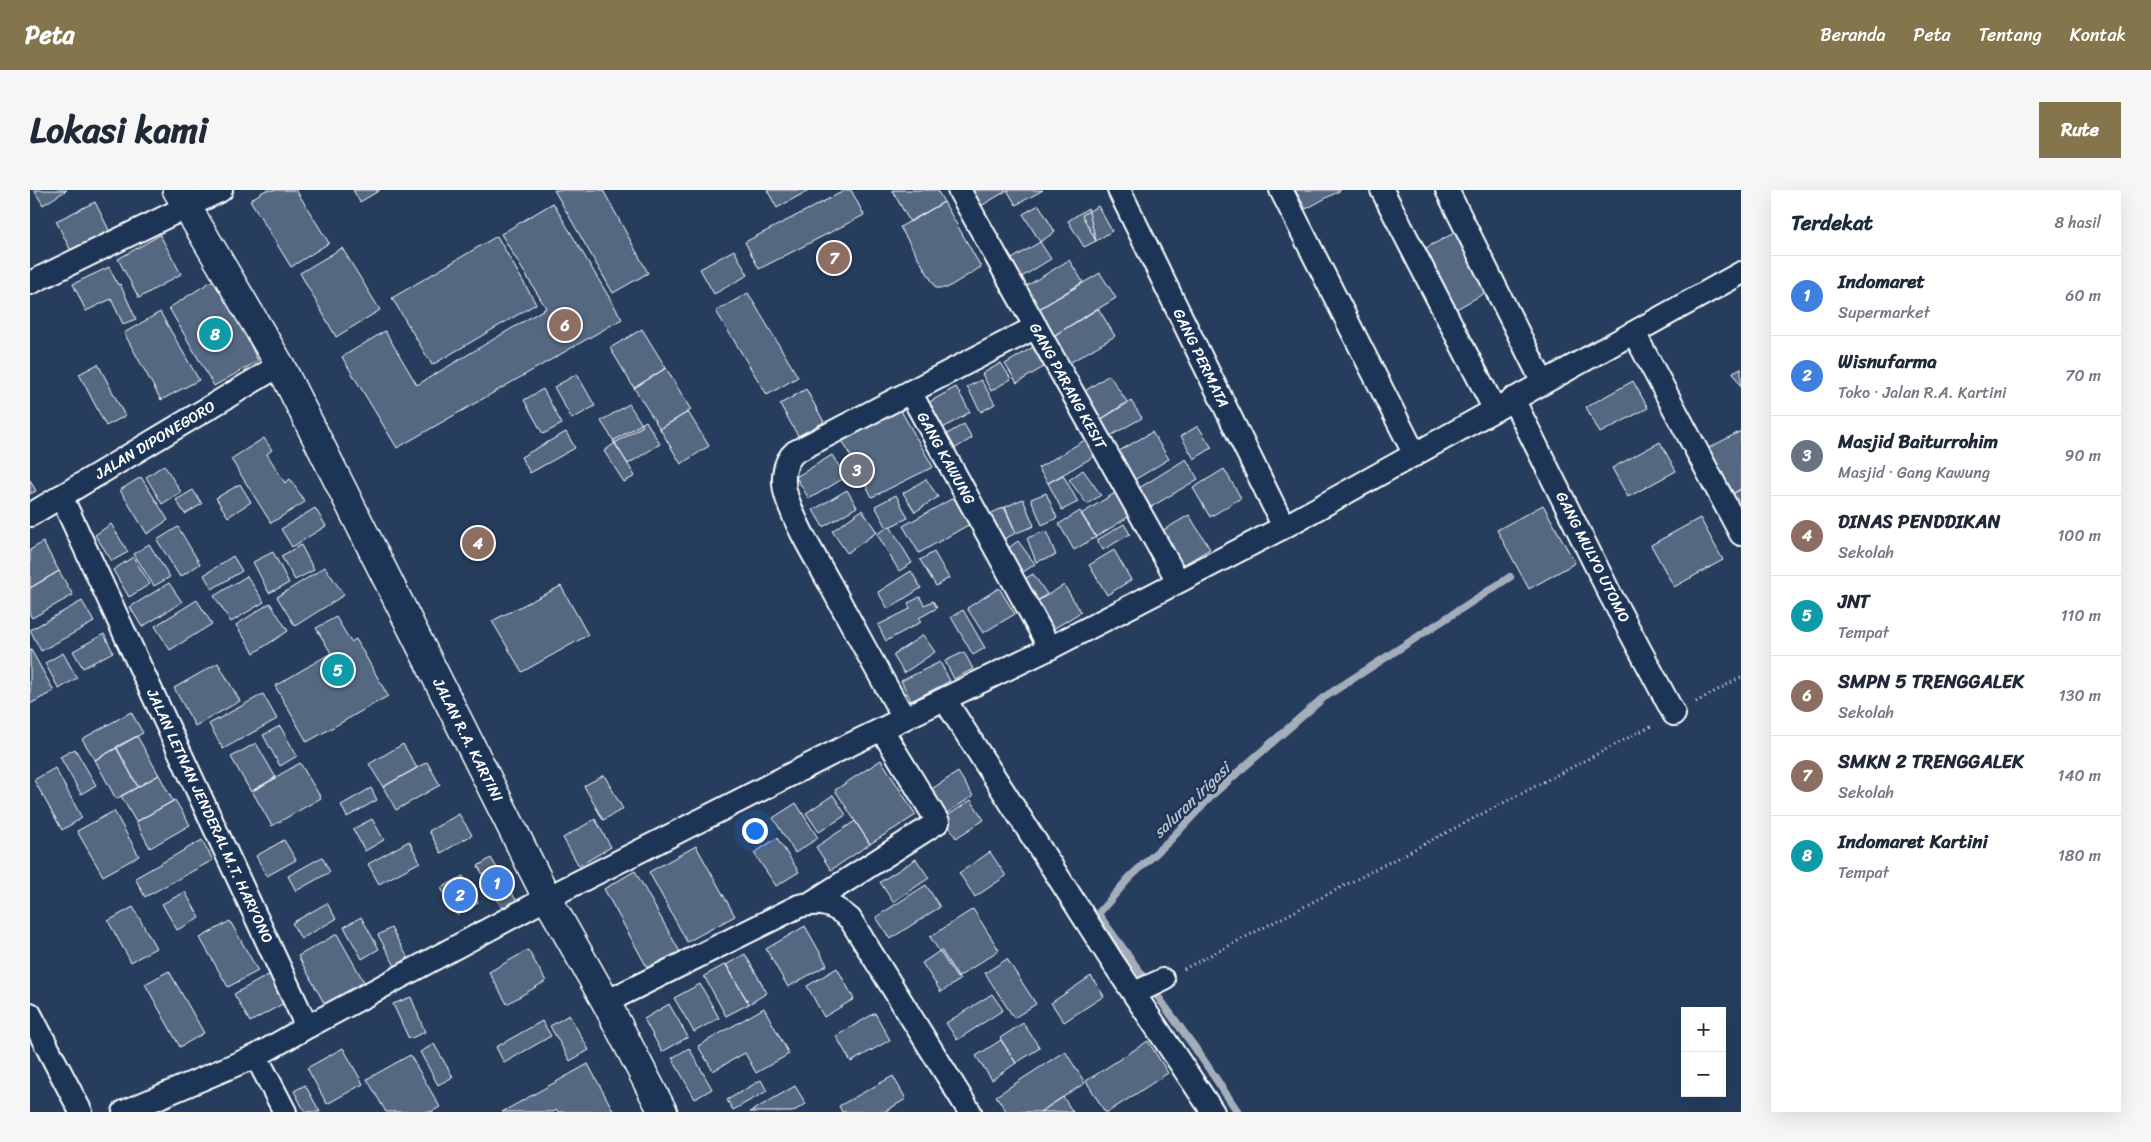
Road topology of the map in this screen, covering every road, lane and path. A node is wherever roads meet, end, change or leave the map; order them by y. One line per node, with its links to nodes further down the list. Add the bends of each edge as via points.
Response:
1 (221, 190): 7 (street)
2 (959, 190): 10 (street, GANG PARANG KESIT)
3 (1119, 190): 19 (street, GANG PERMATA)
4 (1281, 190): 16 (street)
5 (1382, 190): 15 (street, GANG MULYO UTOMO)
6 (1447, 190): 13 (street)
7 (182, 199): 9 (street); 12 (street, JALAN R.A. KARTINI)
8 (1741, 273): 11 (street)
9 (30, 283)
10 (1036, 327): 14 (street); 21 (street, GANG PARANG KESIT)
11 (1641, 344): 13 (street); 20 (street)
12 (280, 366): 17 (street, JALAN DIPONEGORO); 28 (street, JALAN R.A. KARTINI)
13 (1543, 383): 15 (street)
14 (910, 392): 22 (street, GANG KAWUNG); 26 (street, via 795,452 789,457 784,482 787,498 810,548)
15 (1513, 410): 16 (street); 25 (street, GANG MULYO UTOMO)
16 (1415, 455): 19 (street)
17 (61, 496): 18 (street, JALAN DIPONEGORO); 33 (street, JALAN LETNAN JENDERAL M.T. HARYONO)
18 (30, 514)
19 (1284, 527): 21 (street)
20 (1741, 534)
21 (1178, 581): 22 (street)
22 (1050, 648): 24 (street)
23 (1741, 677): 25 (path)
24 (945, 700): 26 (street); 30 (street)
25 (1674, 714): 30 (path)
26 (904, 718): 27 (street)
27 (882, 730): 28 (street); 29 (street, via 938,822)
28 (547, 898): 31 (street, JALAN R.A. KARTINI); 33 (street)
29 (811, 903): 31 (street, via 778,916); 39 (street, via 825,903 839,909 850,920)
30 (1146, 988): 40 (street)
31 (606, 1002): 38 (street, JALAN R.A. KARTINI)
32 (30, 1014): 35 (street)
33 (307, 1027): 34 (street)
34 (256, 1056): 36 (street); 37 (street)
35 (81, 1112)
36 (124, 1112)
37 (285, 1112)
38 (663, 1112)
39 (970, 1112)
40 (1213, 1112)

